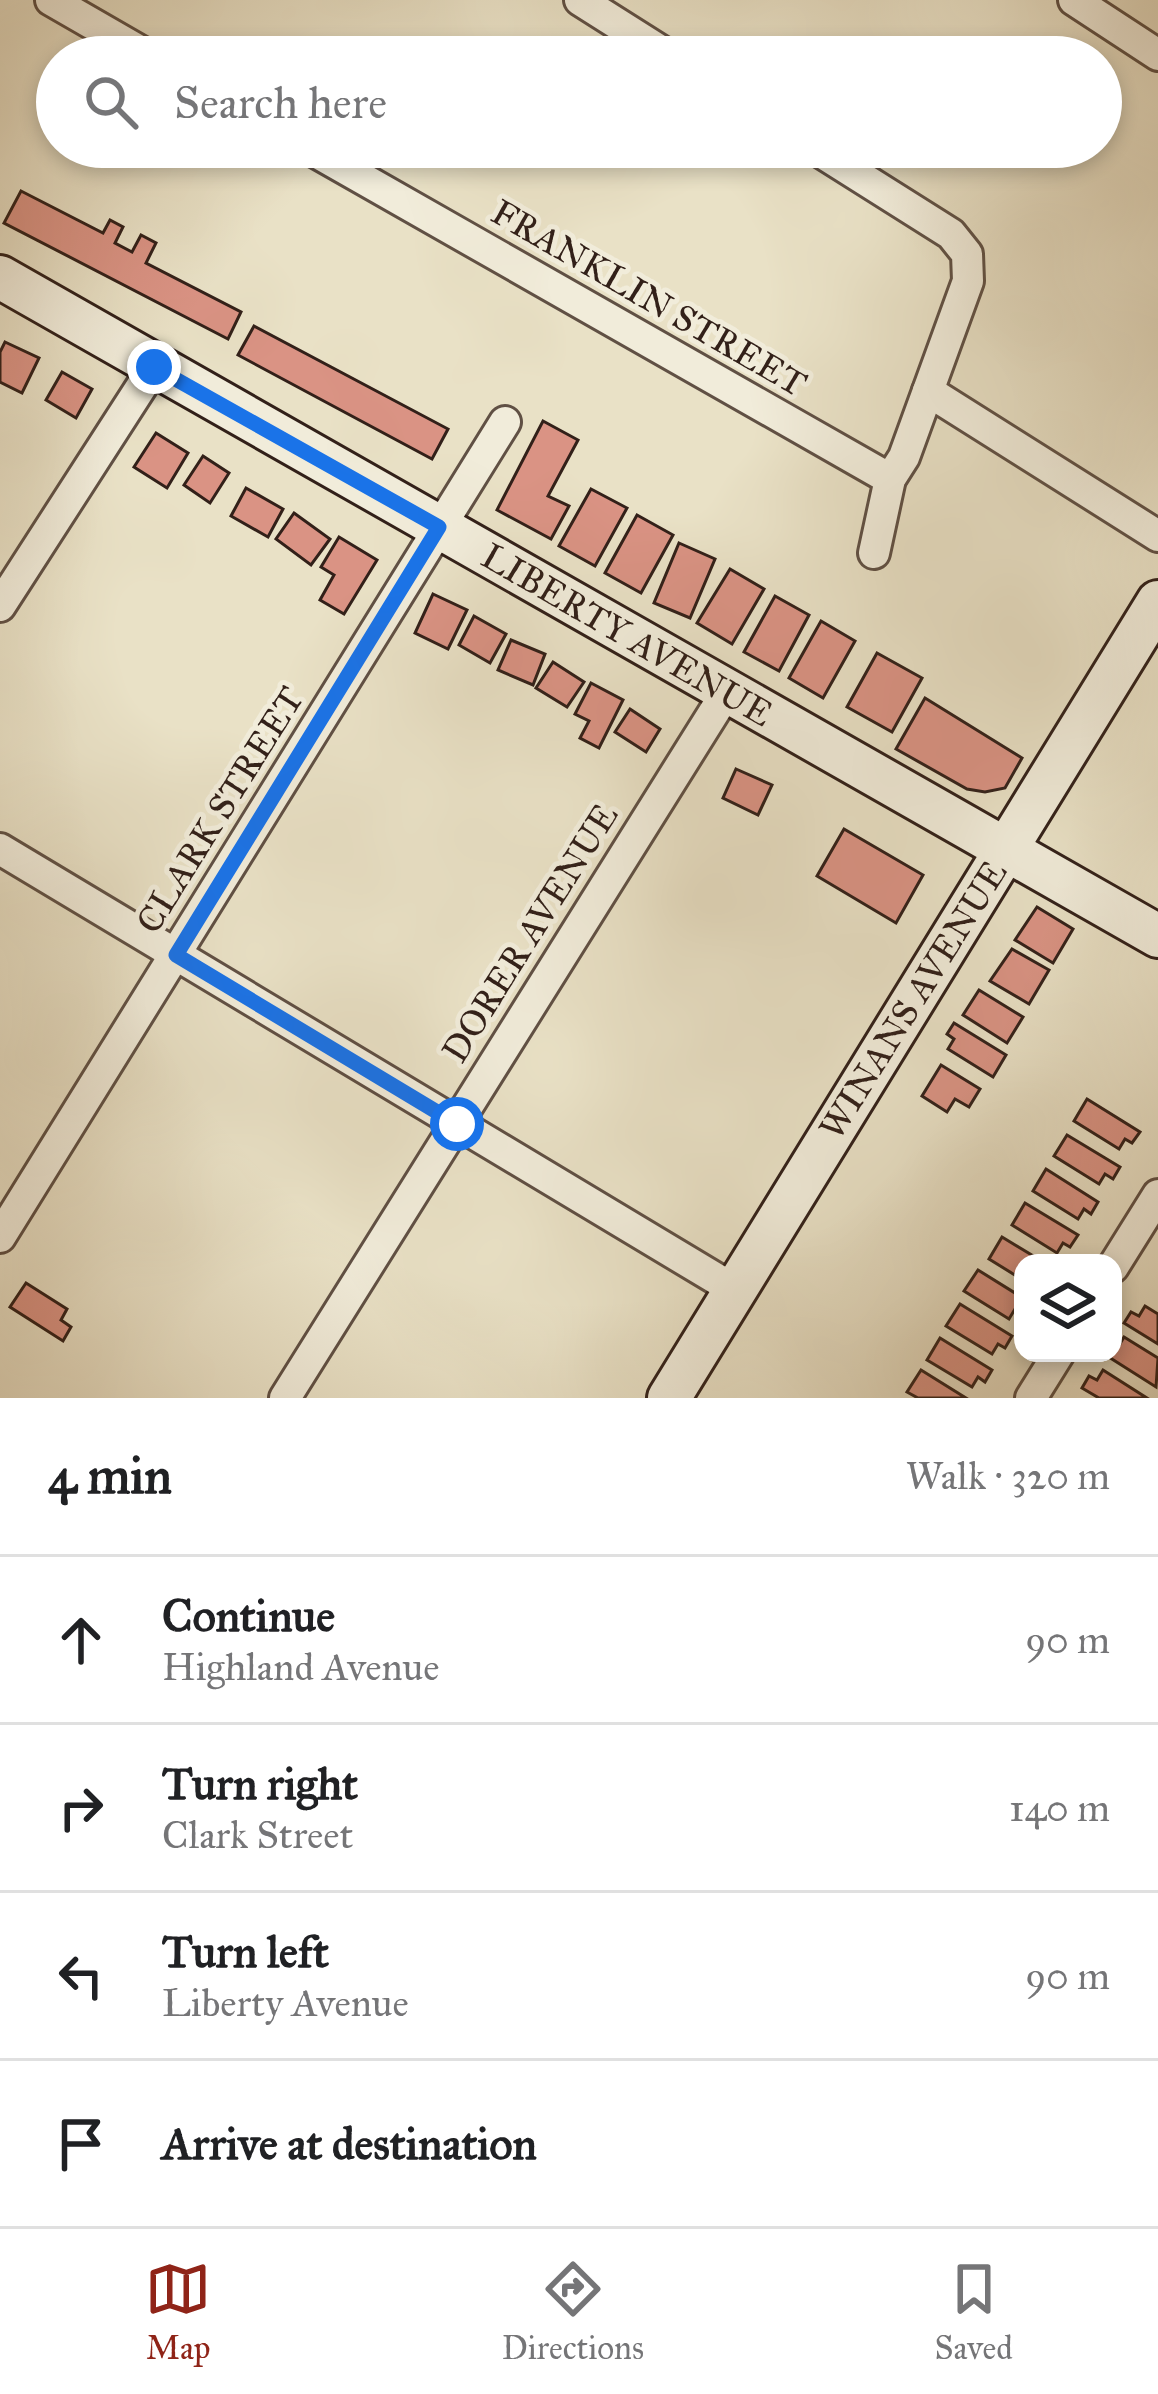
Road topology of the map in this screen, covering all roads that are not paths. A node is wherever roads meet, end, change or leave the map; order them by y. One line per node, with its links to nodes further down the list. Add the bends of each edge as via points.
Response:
1 (51, 0): 4 (street)
2 (1074, 0): 6 (street)
3 (584, 1): 5 (street)
4 (114, 36)
5 (638, 36)
6 (1158, 55)
7 (344, 168): 13 (street, FRANKLIN STREET)
8 (846, 168): 11 (street, via 951,234 967,254 968,281)
9 (0, 278): 10 (street, LIBERTY AVENUE)
10 (154, 367): 14 (street, LIBERTY AVENUE); 18 (street)
11 (928, 392): 13 (street); 15 (street)
12 (505, 422): 14 (street, CLARK STREET)
13 (890, 479): 16 (street)
14 (439, 527): 19 (street, LIBERTY AVENUE); 23 (street, CLARK STREET)
15 (1158, 536)
16 (874, 553)
17 (1158, 602): 20 (street, WINANS AVENUE)
18 (0, 606)
19 (726, 693): 20 (street, LIBERTY AVENUE); 24 (street, DORER AVENUE)
20 (1006, 847): 22 (street, LIBERTY AVENUE); 28 (street, WINANS AVENUE)
21 (0, 849): 23 (street)
22 (1158, 936)
23 (176, 955): 24 (street); 26 (street, CLARK STREET)
24 (457, 1124): 28 (street); 30 (street, DORER AVENUE)
25 (1158, 1195): 27 (street)
26 (0, 1238)
27 (1121, 1254)
28 (735, 1290): 31 (street, WINANS AVENUE)
29 (1053, 1362): 32 (street)
30 (285, 1398)
31 (669, 1398)
32 (1031, 1398)

